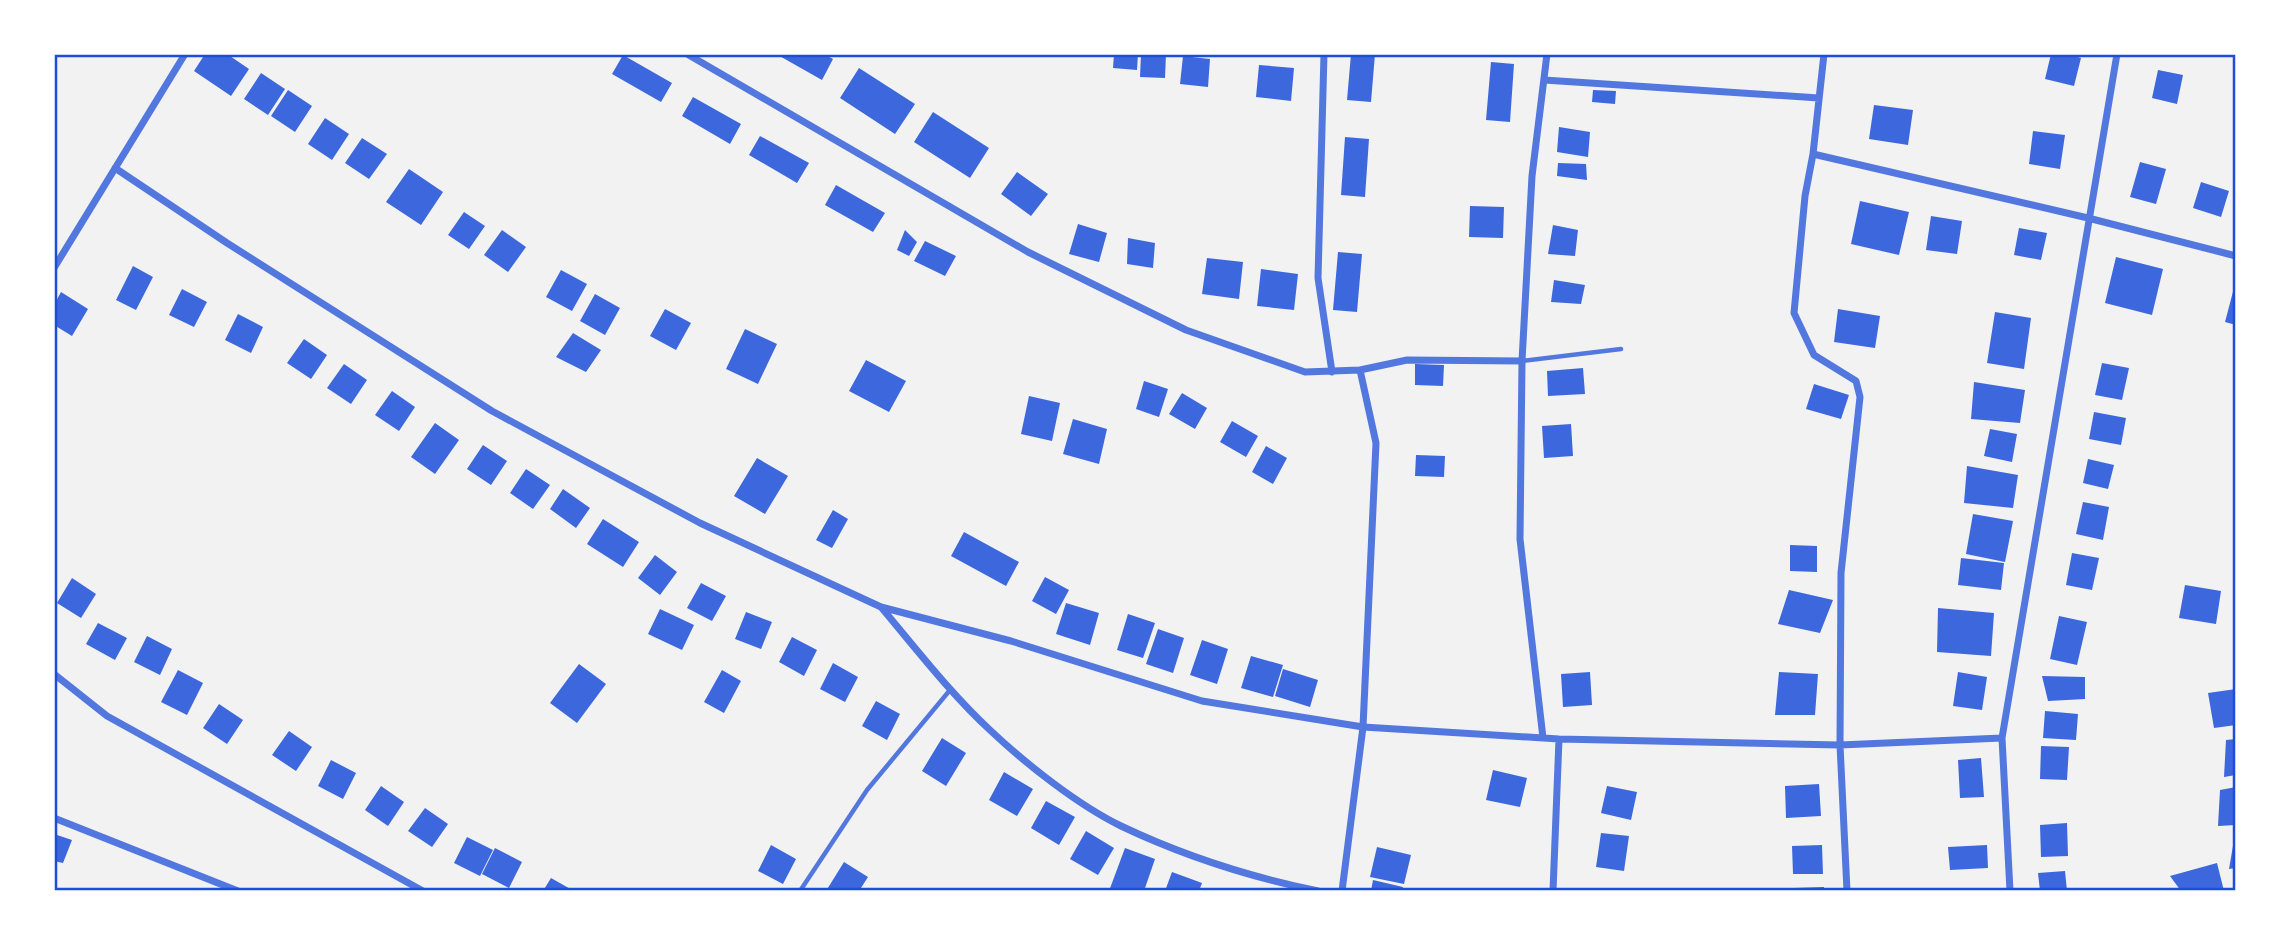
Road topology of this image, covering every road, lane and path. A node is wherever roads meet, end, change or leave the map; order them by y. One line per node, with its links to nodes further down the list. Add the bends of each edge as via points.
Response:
1 (185, 54): 10 (street)
2 (687, 54): 17 (street, via 1028,252 1186,330 1305,372)
3 (1324, 54): 17 (street, via 1318,278)
4 (1547, 54): 7 (street)
5 (1824, 54): 8 (street)
6 (2116, 54): 11 (street)
7 (1544, 80): 8 (street); 15 (street, via 1532,176)
8 (1819, 98): 9 (street)
9 (1813, 154): 11 (street); 25 (street, via 1794,313 1814,355 1856,381 1860,397 1841,573)
10 (115, 168): 13 (street); 18 (street, via 492,411 700,523)
11 (2088, 218): 12 (street); 24 (street)
12 (2236, 256)
13 (54, 268)
14 (1621, 349): 15 (lane)
15 (1522, 361): 16 (street, via 1407,360); 22 (street, via 1520,539)
16 (1360, 370): 17 (street); 21 (street, via 1376,443)
17 (1332, 372)
18 (881, 607): 20 (street); 21 (street, via 1011,641 1202,701)
19 (54, 674): 28 (street, via 107,716)
20 (950, 690): 29 (lane, via 867,790); 30 (street, via 1039,770 1119,825 1217,864)
21 (1363, 727): 22 (street); 31 (street)
22 (1543, 738): 23 (street)
23 (1559, 738): 25 (street); 32 (street)
24 (2002, 738): 25 (street); 34 (street)
25 (1840, 745): 33 (street)
26 (54, 818): 27 (street)
27 (238, 891)
28 (423, 891)
29 (800, 891)
30 (1318, 891)
31 (1342, 891)
32 (1553, 891)
33 (1847, 891)
34 (2010, 891)

